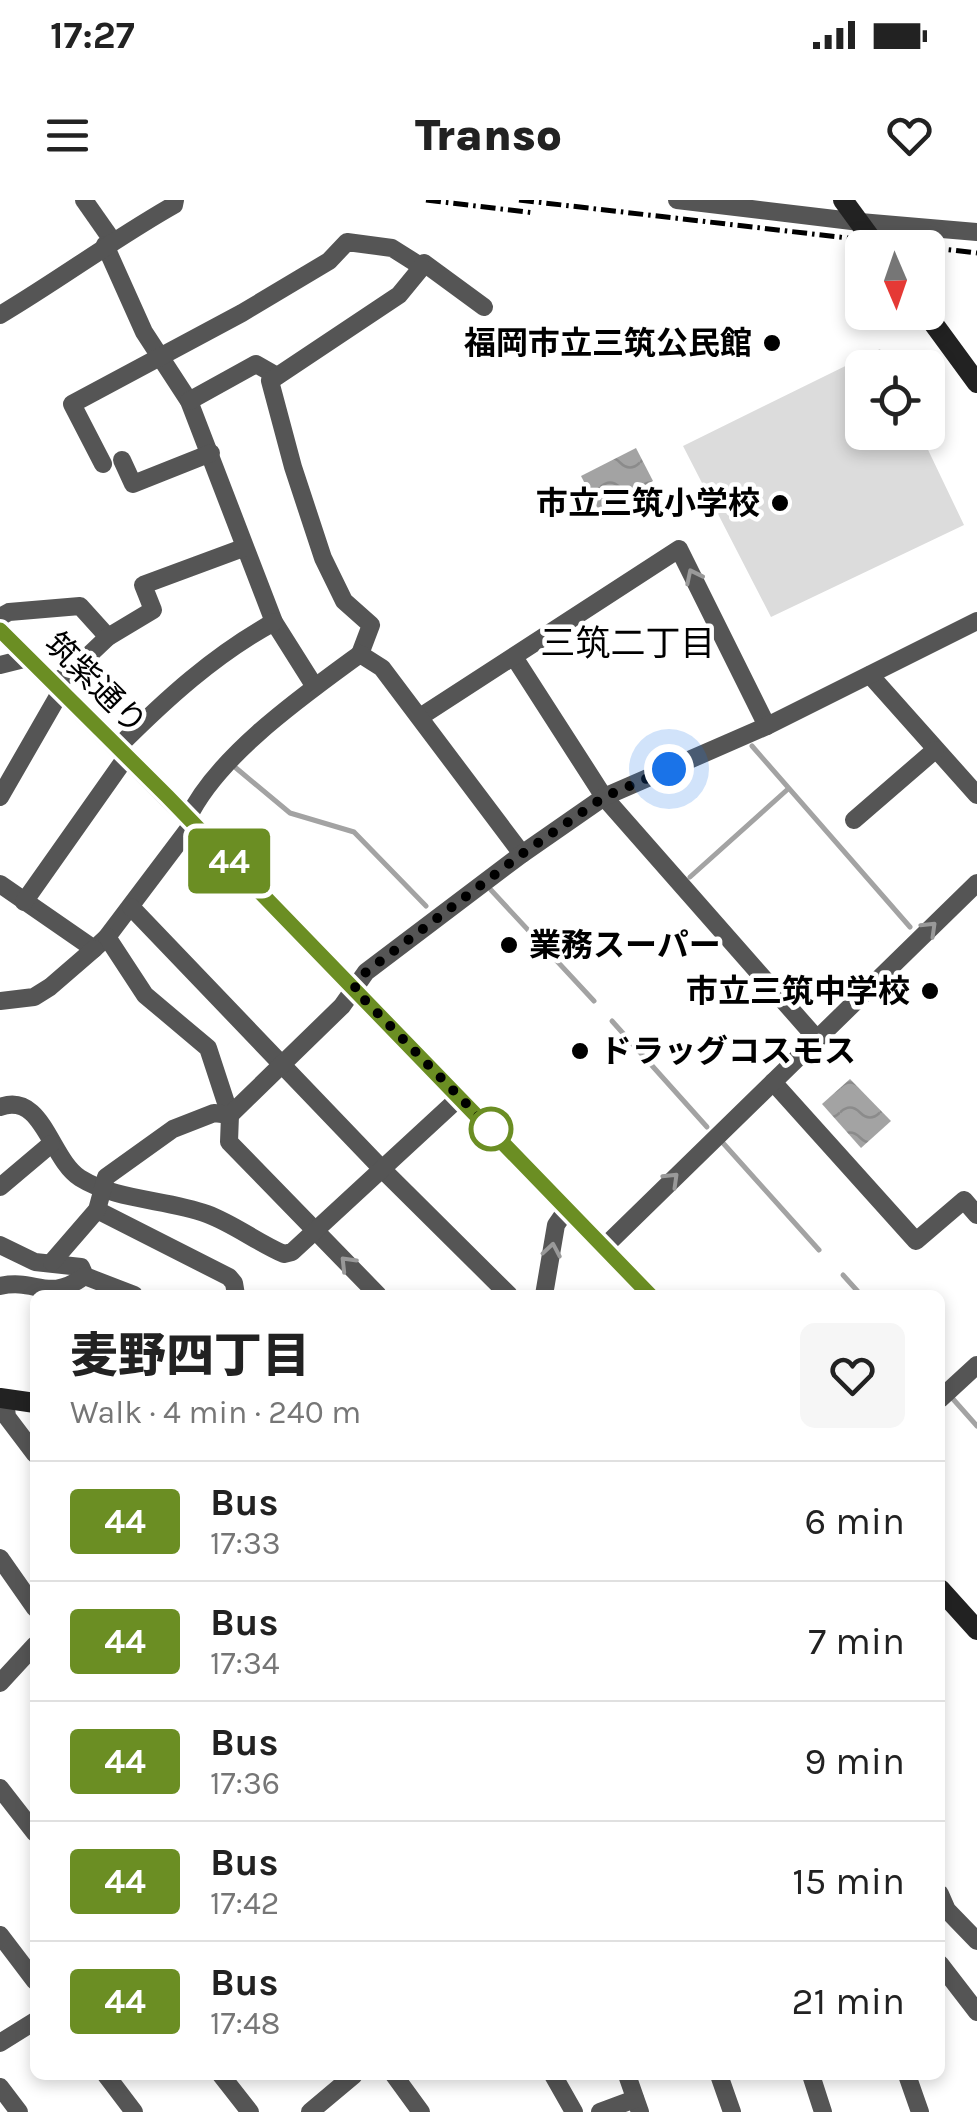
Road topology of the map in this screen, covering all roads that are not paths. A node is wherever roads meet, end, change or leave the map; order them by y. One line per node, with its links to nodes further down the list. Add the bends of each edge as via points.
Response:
1 (84, 200): 8 (street)
2 (677, 200): 5 (street)
3 (843, 200): 5 (street)
4 (174, 202): 8 (street)
5 (860, 222): 6 (street); 7 (street)
6 (866, 230)
7 (977, 232)
8 (108, 243): 11 (street); 13 (street)
9 (422, 267): 10 (street); 13 (street, via 392,248 347,242 329,261); 14 (street, via 399,295)
10 (484, 307)
11 (0, 315)
12 (938, 330): 15 (street)
13 (160, 358): 16 (street); 17 (street, via 72,404 133,484)
14 (277, 376): 16 (street, via 256,364); 24 (street, via 270,380 323,558 344,601 372,625)
15 (977, 383)
16 (188, 401): 17 (street)
17 (211, 452): 18 (street)
18 (243, 548): 21 (street); 23 (street, via 143,585 153,610)
19 (0, 617): 23 (street, via 80,606)
20 (977, 621): 28 (street)
21 (274, 622): 29 (street); 34 (street, via 187,682)
22 (0, 630): 26 (street, 筑紫通り)
23 (108, 637): 30 (street)
24 (360, 654): 29 (street); 31 (street, via 382,668)
25 (514, 657): 31 (street); 32 (street, one-way to 25, via 680,549); 38 (street)
26 (28, 658): 27 (street); 30 (street, 筑紫通り)
27 (0, 665)
28 (870, 675): 32 (street); 33 (street)
29 (316, 686): 39 (street, via 230,759 196,800)
30 (58, 687): 34 (street, 筑紫通り); 35 (street)
31 (420, 718): 41 (street)
32 (767, 726): 38 (street)
33 (936, 750): 36 (street); 40 (street)
34 (123, 752): 39 (street, 筑紫通り); 44 (street)
35 (6, 779): 37 (street)
36 (977, 795)
37 (0, 797)
38 (604, 797): 41 (street); 49 (street)
39 (190, 820): 45 (street); 47 (street, 筑紫通り)
40 (854, 820)
41 (522, 854): 47 (street, via 366,972)
42 (977, 883): 49 (street, one-way to 42)
43 (0, 884): 44 (street)
44 (24, 902): 46 (street)
45 (131, 907): 46 (street); 50 (street)
46 (101, 943): 48 (street, via 50,988); 54 (street, via 144,995 208,1048)
47 (354, 989): 50 (street); 52 (street, 筑紫通り)
48 (0, 1001)
49 (818, 1039): 51 (street)
50 (283, 1067): 54 (street); 56 (street)
51 (773, 1082): 61 (street, via 916,1242 964,1200); 64 (street, one-way to 51)
52 (460, 1097): 56 (street); 59 (street, 筑紫通り)
53 (0, 1107): 55 (street, via 25,1106)
54 (230, 1115): 58 (street, via 214,1113 173,1128 106,1177); 62 (street, via 229,1142)
55 (51, 1144): 57 (street); 58 (street, via 76,1176)
56 (382, 1169): 62 (street); 73 (street)
57 (0, 1187)
58 (102, 1188): 60 (street); 62 (street, via 208,1214 284,1254)
59 (567, 1208): 64 (street, 筑紫通り); 74 (street, one-way to 59, via 556,1224)
60 (97, 1210): 65 (street); 71 (street, via 229,1277)
61 (977, 1215)
62 (316, 1230): 72 (street, one-way to 62)
63 (0, 1244): 65 (street, via 35,1262)
64 (604, 1248): 75 (street, 筑紫通り)
65 (52, 1262): 66 (street, via 81,1267)
66 (85, 1276): 69 (street); 70 (street)
67 (0, 1286): 68 (street)
68 (47, 1290)
69 (56, 1290)
70 (121, 1290)
71 (235, 1290)
72 (373, 1290)
73 (503, 1290)
74 (545, 1290)
75 (644, 1290)
76 (977, 1366): 77 (street)
77 (945, 1394)
78 (3, 1398): 79 (street); 80 (street, via 7,1417)
79 (30, 1401)
80 (30, 1447)
81 (0, 1558): 83 (street)
82 (945, 1595): 84 (street)
83 (30, 1601)
84 (977, 1630)
85 (30, 1649): 86 (street)
86 (0, 1682)
87 (0, 1788): 88 (street)
88 (30, 1827)
89 (945, 1905): 91 (street)
90 (0, 1936): 93 (street)
91 (977, 1941)
92 (945, 1970): 94 (street)
93 (30, 1975)
94 (977, 2012)
95 (30, 2023): 96 (street)
96 (3, 2035)
97 (110, 2080): 109 (street)
98 (226, 2080): 110 (street)
99 (348, 2080): 111 (street)
100 (398, 2080): 112 (street)
101 (556, 2080): 113 (street)
102 (628, 2080): 107 (street)
103 (721, 2080): 115 (street)
104 (812, 2080): 116 (street)
105 (908, 2080): 117 (street)
106 (0, 2088): 108 (street)
107 (638, 2105): 114 (street)
108 (19, 2112)
109 (134, 2112)
110 (250, 2112)
111 (310, 2112)
112 (421, 2112)
113 (574, 2112)
114 (600, 2112)
115 (732, 2112)
116 (823, 2112)
117 (920, 2112)

